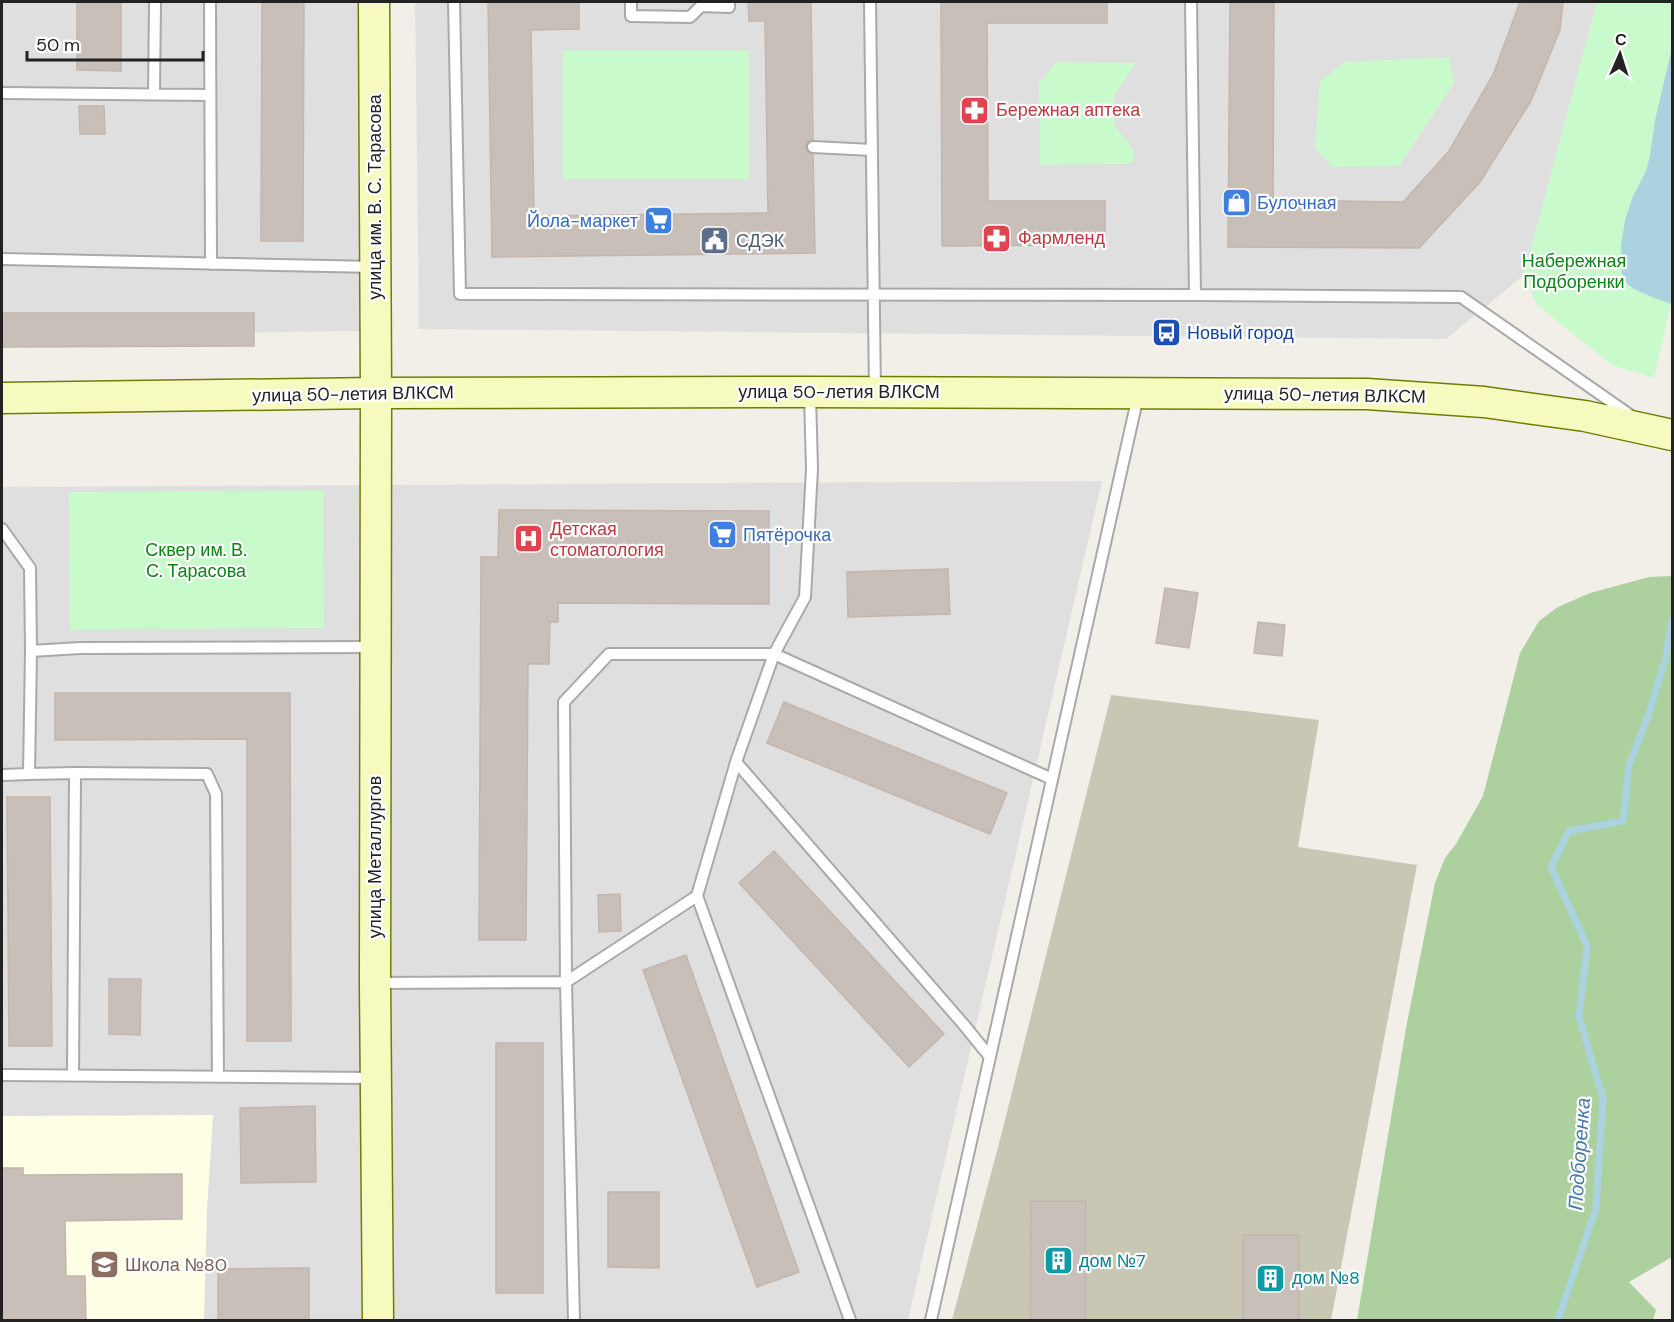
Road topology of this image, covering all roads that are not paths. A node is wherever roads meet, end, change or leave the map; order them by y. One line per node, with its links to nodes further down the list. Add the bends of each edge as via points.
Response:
1 (155, 2): 10 (lane)
2 (210, 2): 11 (lane)
3 (374, 2): 16 (main road, улица им. В. С. Тарасова)
4 (454, 2): 17 (lane, via 460,294)
5 (631, 2): 6 (lane, via 631,16 690,17 701,6 729,7)
6 (729, 2)
7 (870, 2): 13 (lane)
8 (1191, 2): 18 (lane)
9 (2, 93): 10 (lane)
10 (153, 94): 11 (lane)
11 (210, 95): 15 (lane)
12 (813, 147): 13 (lane)
13 (872, 150): 17 (lane)
14 (2, 259): 15 (lane)
15 (211, 264): 16 (lane)
16 (375, 267): 22 (main road, улица им. В. С. Тарасова)
17 (874, 294): 18 (lane); 20 (lane)
18 (1195, 295): 24 (lane, via 1461,297)
19 (809, 392): 20 (main road, улица 50-летия ВЛКСМ); 22 (main road, улица 50-летия ВЛКСМ); 28 (lane, via 812,470 805,597)
20 (875, 392): 21 (main road, улица 50-летия ВЛКСМ)
21 (1139, 392): 24 (main road, улица 50-летия ВЛКСМ, via 1367,393 1484,402 1585,416); 33 (lane)
22 (376, 393): 23 (main road, улица 50-летия ВЛКСМ); 26 (main road, улица Металлургов)
23 (2, 398)
24 (1661, 433)
25 (2, 529): 27 (lane, via 30,568)
26 (374, 646): 27 (lane); 36 (main road, улица Металлургов)
27 (31, 651): 30 (lane)
28 (774, 654): 29 (lane); 33 (lane); 35 (lane, via 609,654 564,702)
29 (736, 762): 34 (lane); 37 (lane)
30 (29, 774): 31 (lane); 32 (lane)
31 (75, 774): 39 (lane); 40 (lane, via 207,774 216,794)
32 (2, 776)
33 (1052, 779): 37 (lane)
34 (697, 896): 35 (lane); 44 (lane)
35 (566, 982): 36 (lane); 43 (lane)
36 (375, 983): 41 (main road, улица Металлургов)
37 (990, 1057): 45 (lane)
38 (2, 1075): 39 (lane)
39 (73, 1075): 40 (lane)
40 (218, 1077): 41 (lane)
41 (376, 1078): 42 (main road, улица Металлургов)
42 (378, 1320)
43 (574, 1320)
44 (850, 1320)
45 (931, 1320)

